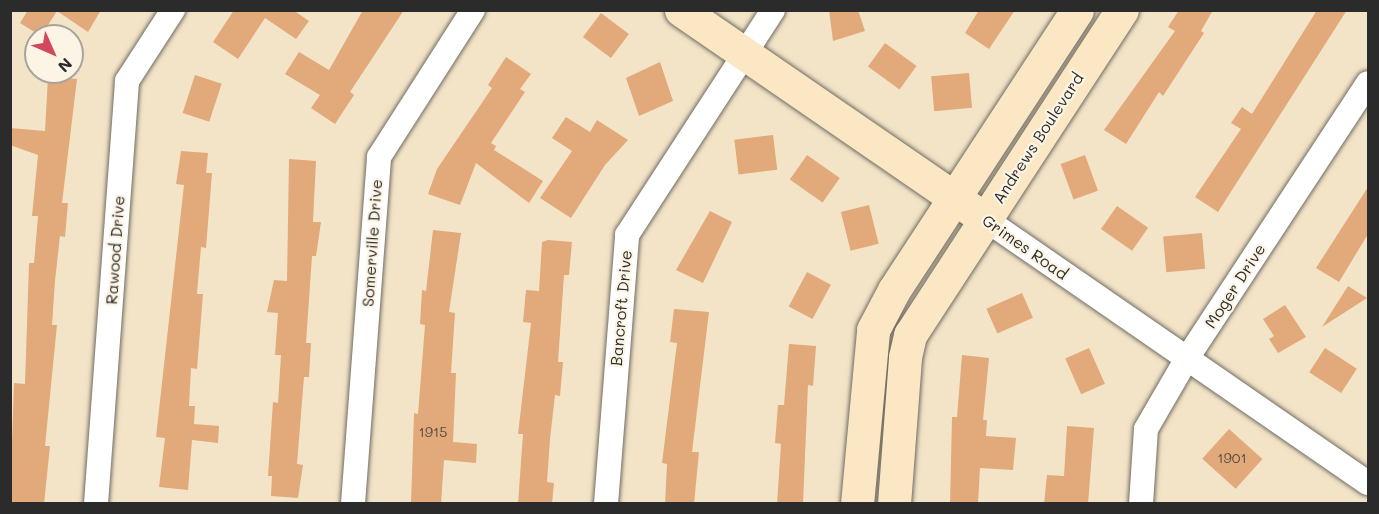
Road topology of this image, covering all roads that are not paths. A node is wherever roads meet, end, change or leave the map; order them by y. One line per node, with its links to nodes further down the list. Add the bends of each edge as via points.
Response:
1 (172, 10): 13 (street, Rawood Drive, via 127,81)
2 (473, 10): 14 (street, Somerville Drive, via 379,157)
3 (681, 10): 7 (street, Grimes Road)
4 (774, 10): 7 (street, Bancroft Drive)
5 (1077, 10): 9 (street)
6 (1122, 10): 10 (street, Andrews Boulevard)
7 (744, 55): 9 (street, Grimes Road); 15 (street, Bancroft Drive, via 627,236)
8 (1368, 82): 11 (street, Moger Drive)
9 (956, 198): 10 (street, Grimes Road); 16 (street, via 894,290 873,330)
10 (985, 219): 11 (street, Grimes Road); 17 (street, Andrews Boulevard, via 910,335)
11 (1186, 360): 12 (street, Grimes Road); 18 (street, Moger Drive, via 1146,429)
12 (1368, 483)
13 (96, 504)
14 (353, 504)
15 (606, 504)
16 (857, 504)
17 (894, 504)
18 (1141, 504)

